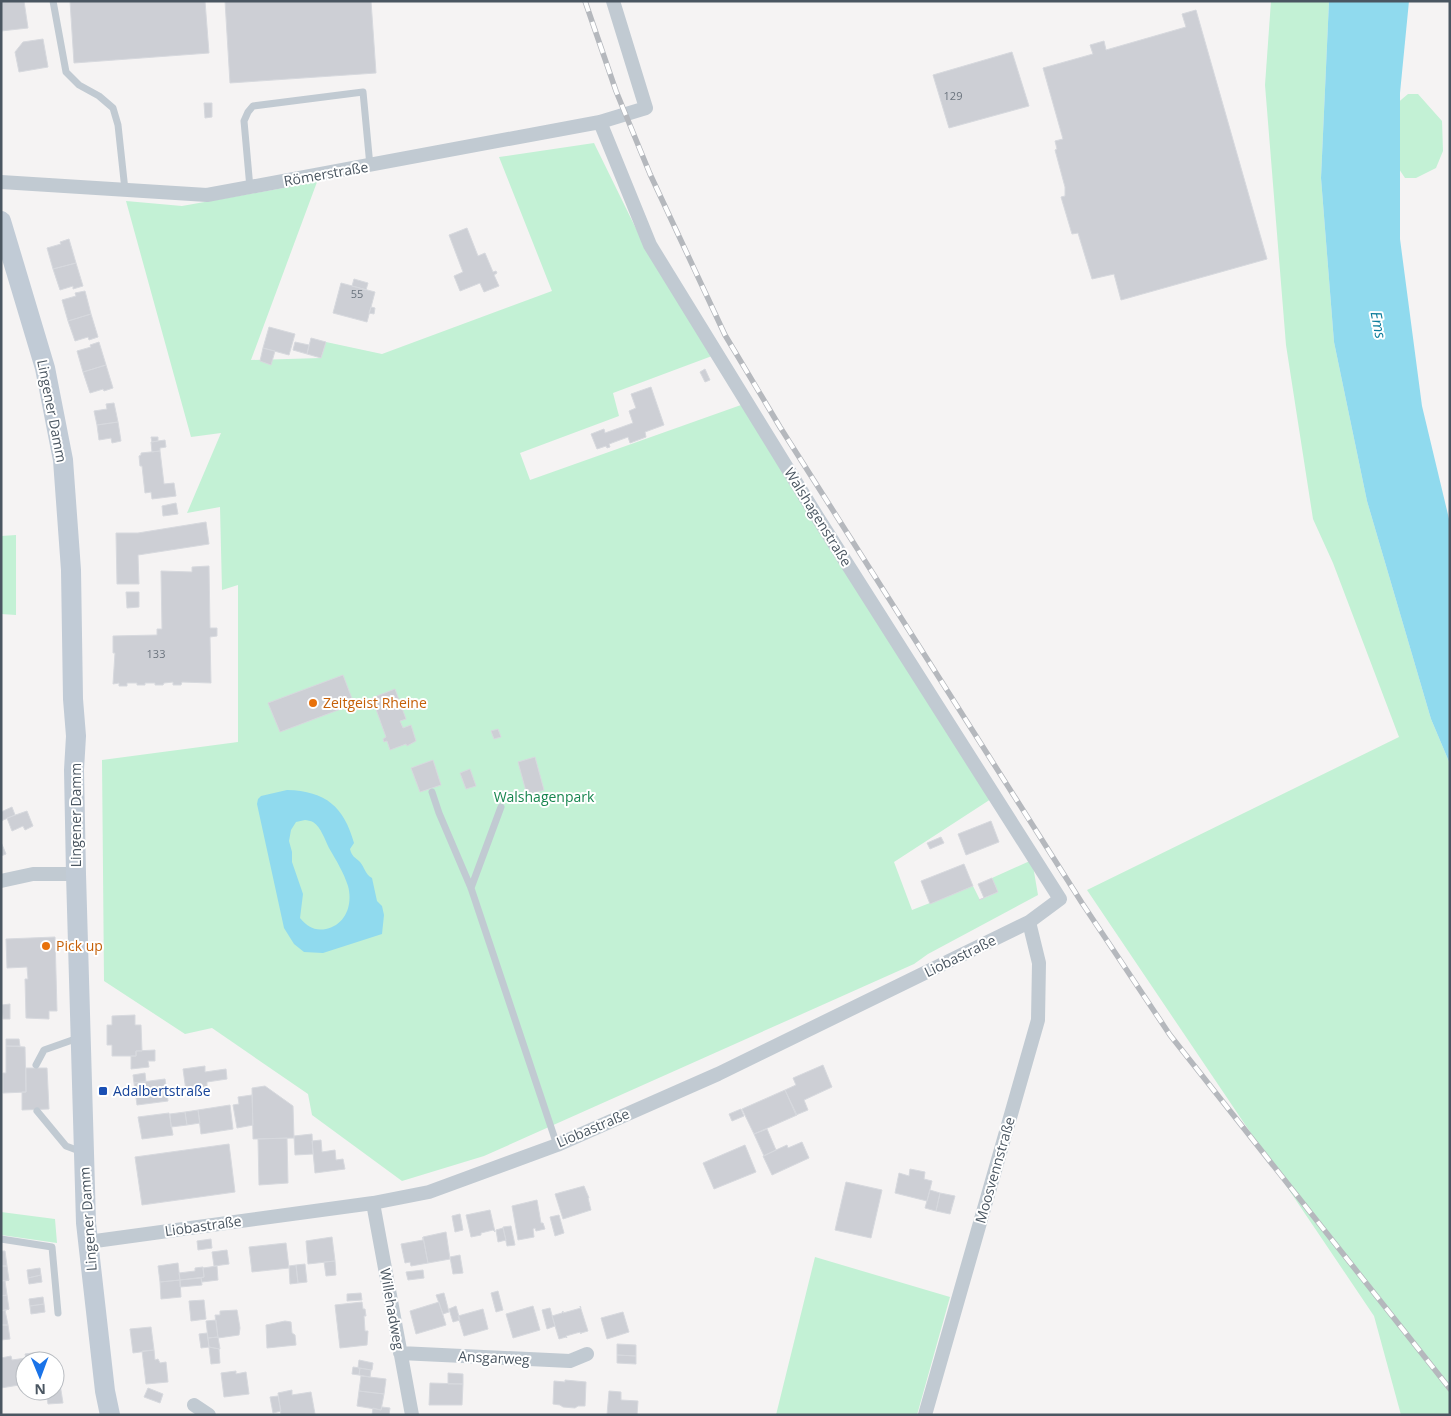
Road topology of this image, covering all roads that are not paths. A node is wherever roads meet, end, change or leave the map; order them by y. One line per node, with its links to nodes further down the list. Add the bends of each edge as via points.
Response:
1 (53, 1): 7 (lane, via 66,72 113,108)
2 (613, 1): 3 (street, Römerstraße, via 646,108)
3 (600, 122): 4 (street, Römerstraße); 14 (street, Walshagenstraße, via 650,245 818,518)
4 (370, 166): 6 (street, Römerstraße); 6 (lane, via 363,92 253,106 244,121)
5 (1, 182): 7 (street, Römerstraße)
6 (250, 188): 7 (street, Römerstraße, via 207,196)
7 (125, 190)
8 (1, 221): 11 (main road, Lingener Damm, via 46,368 63,460 71,570)
9 (432, 792): 13 (lane)
10 (501, 807): 13 (lane)
11 (76, 874): 12 (street, via 33,874); 16 (main road, Lingener Damm)
12 (1, 881)
13 (471, 888): 19 (lane)
14 (1060, 899): 15 (street, Liobastraße)
15 (1029, 922): 19 (street, Liobastraße, via 718,1074); 31 (street, Moosvennstraße, via 1039,963 1038,1020)
16 (81, 1037): 17 (lane, via 44,1050); 20 (main road, Lingener Damm)
17 (36, 1065)
18 (37, 1111): 20 (lane, via 66,1146)
19 (556, 1145): 21 (street, Liobastraße, via 429,1192)
20 (84, 1152): 23 (main road, Lingener Damm)
21 (373, 1203): 23 (street, Liobastraße); 25 (street, Willehadweg)
22 (1, 1239): 24 (lane, via 52,1246)
23 (88, 1242): 28 (main road, Lingener Damm)
24 (58, 1313)
25 (400, 1353): 26 (street, Ansgarweg, via 570,1361); 30 (street, Willehadweg)
26 (587, 1354)
27 (194, 1405): 29 (street)
28 (110, 1415)
29 (209, 1415)
30 (412, 1415)
31 (924, 1415)

